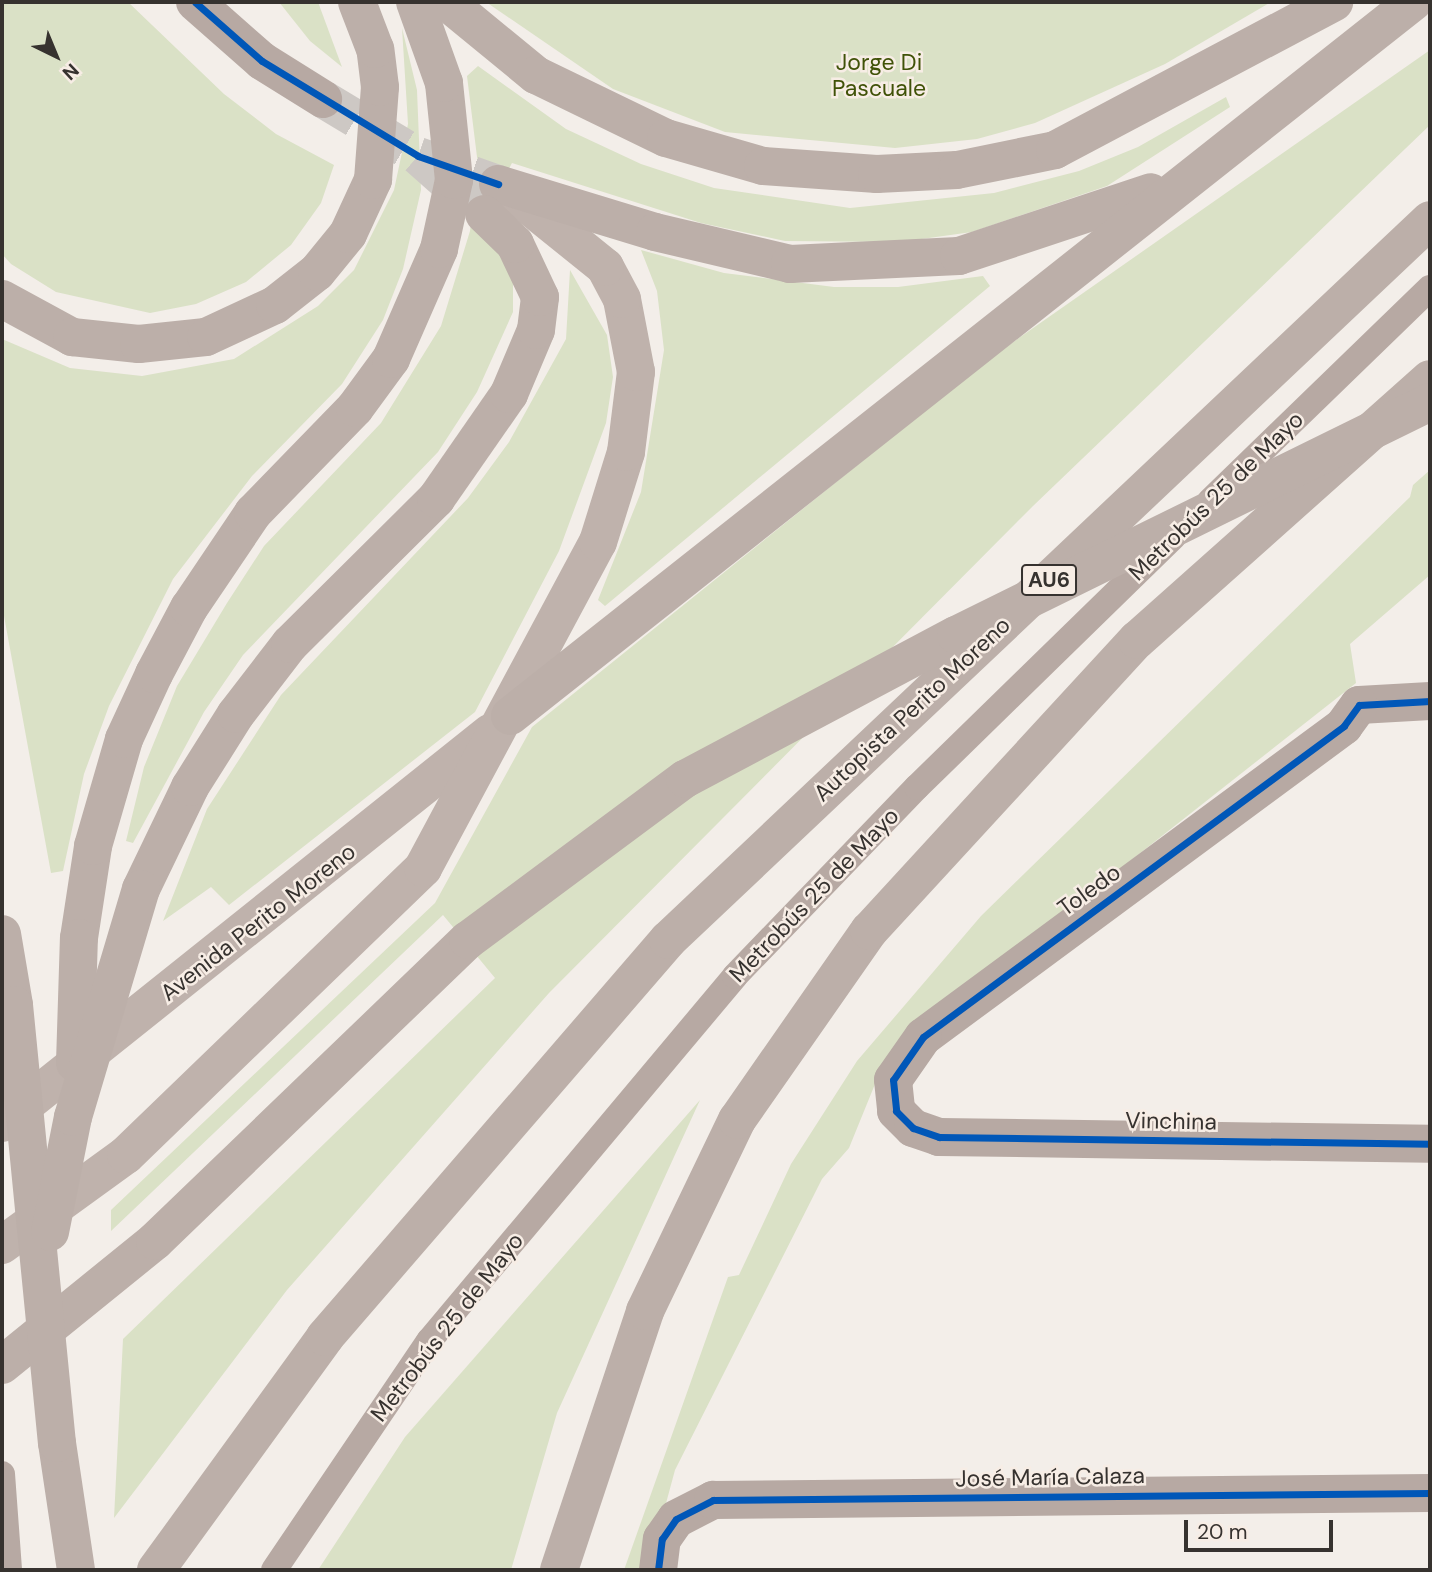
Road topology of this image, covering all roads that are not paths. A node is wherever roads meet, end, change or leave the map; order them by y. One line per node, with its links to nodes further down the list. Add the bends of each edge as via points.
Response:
1 (195, 2): 7 (street, via 262,61)
2 (357, 2): 12 (highway, via 376,48 380,87 373,180 348,234 317,272 275,305 206,337 139,344 72,337)
3 (415, 2): 18 (highway, bridge, via 444,83 454,180 434,262 391,359 355,408 253,513 189,608 124,739 93,846 79,938)
4 (447, 2): 5 (highway, via 536,75 666,138 763,166 877,174 957,170 1055,150)
5 (1335, 2)
6 (1413, 2): 8 (highway)
7 (323, 99)
8 (1180, 181): 9 (highway, via 959,256 790,264); 16 (highway)
9 (496, 195): 16 (main road, via 605,267 622,299 636,372 626,452 598,542); 18 (highway, bridge, via 540,297 536,330 509,394 436,499 290,644 236,714 190,787 141,889)
10 (1430, 219): 30 (highway, Autopista Perito Moreno / AU6, via 668,940 325,1337)
11 (1430, 288): 31 (lane, Metrobús 25 de Mayo, via 916,787 735,976 429,1341)
12 (2, 299)
13 (1430, 379): 32 (highway, via 1137,640 869,931 737,1120 645,1311)
14 (1430, 402): 24 (highway, bridge, via 956,635 685,779 468,940 155,1241)
15 (1430, 701): 20 (street, Toledo, via 1359,705 1345,726 923,1037 892,1080 896,1111)
16 (510, 716): 19 (main road, Avenida Perito Moreno); 22 (main road, via 423,868 126,1155)
17 (2, 934): 23 (highway, bridge)
18 (73, 1117): 23 (highway, bridge)
19 (2, 1123)
20 (913, 1128): 21 (street, Vinchina, via 939,1137)
21 (1430, 1144)
22 (2, 1245)
23 (42, 1268): 29 (highway, bridge, via 57,1443)
24 (2, 1365)
25 (2, 1474): 26 (lane)
26 (2, 1480): 28 (lane)
27 (1430, 1493): 33 (street, José María Calaza, via 713,1500 676,1519 662,1539)
28 (9, 1570)
29 (76, 1570)
30 (156, 1570)
31 (275, 1570)
32 (559, 1570)
33 (658, 1570)

